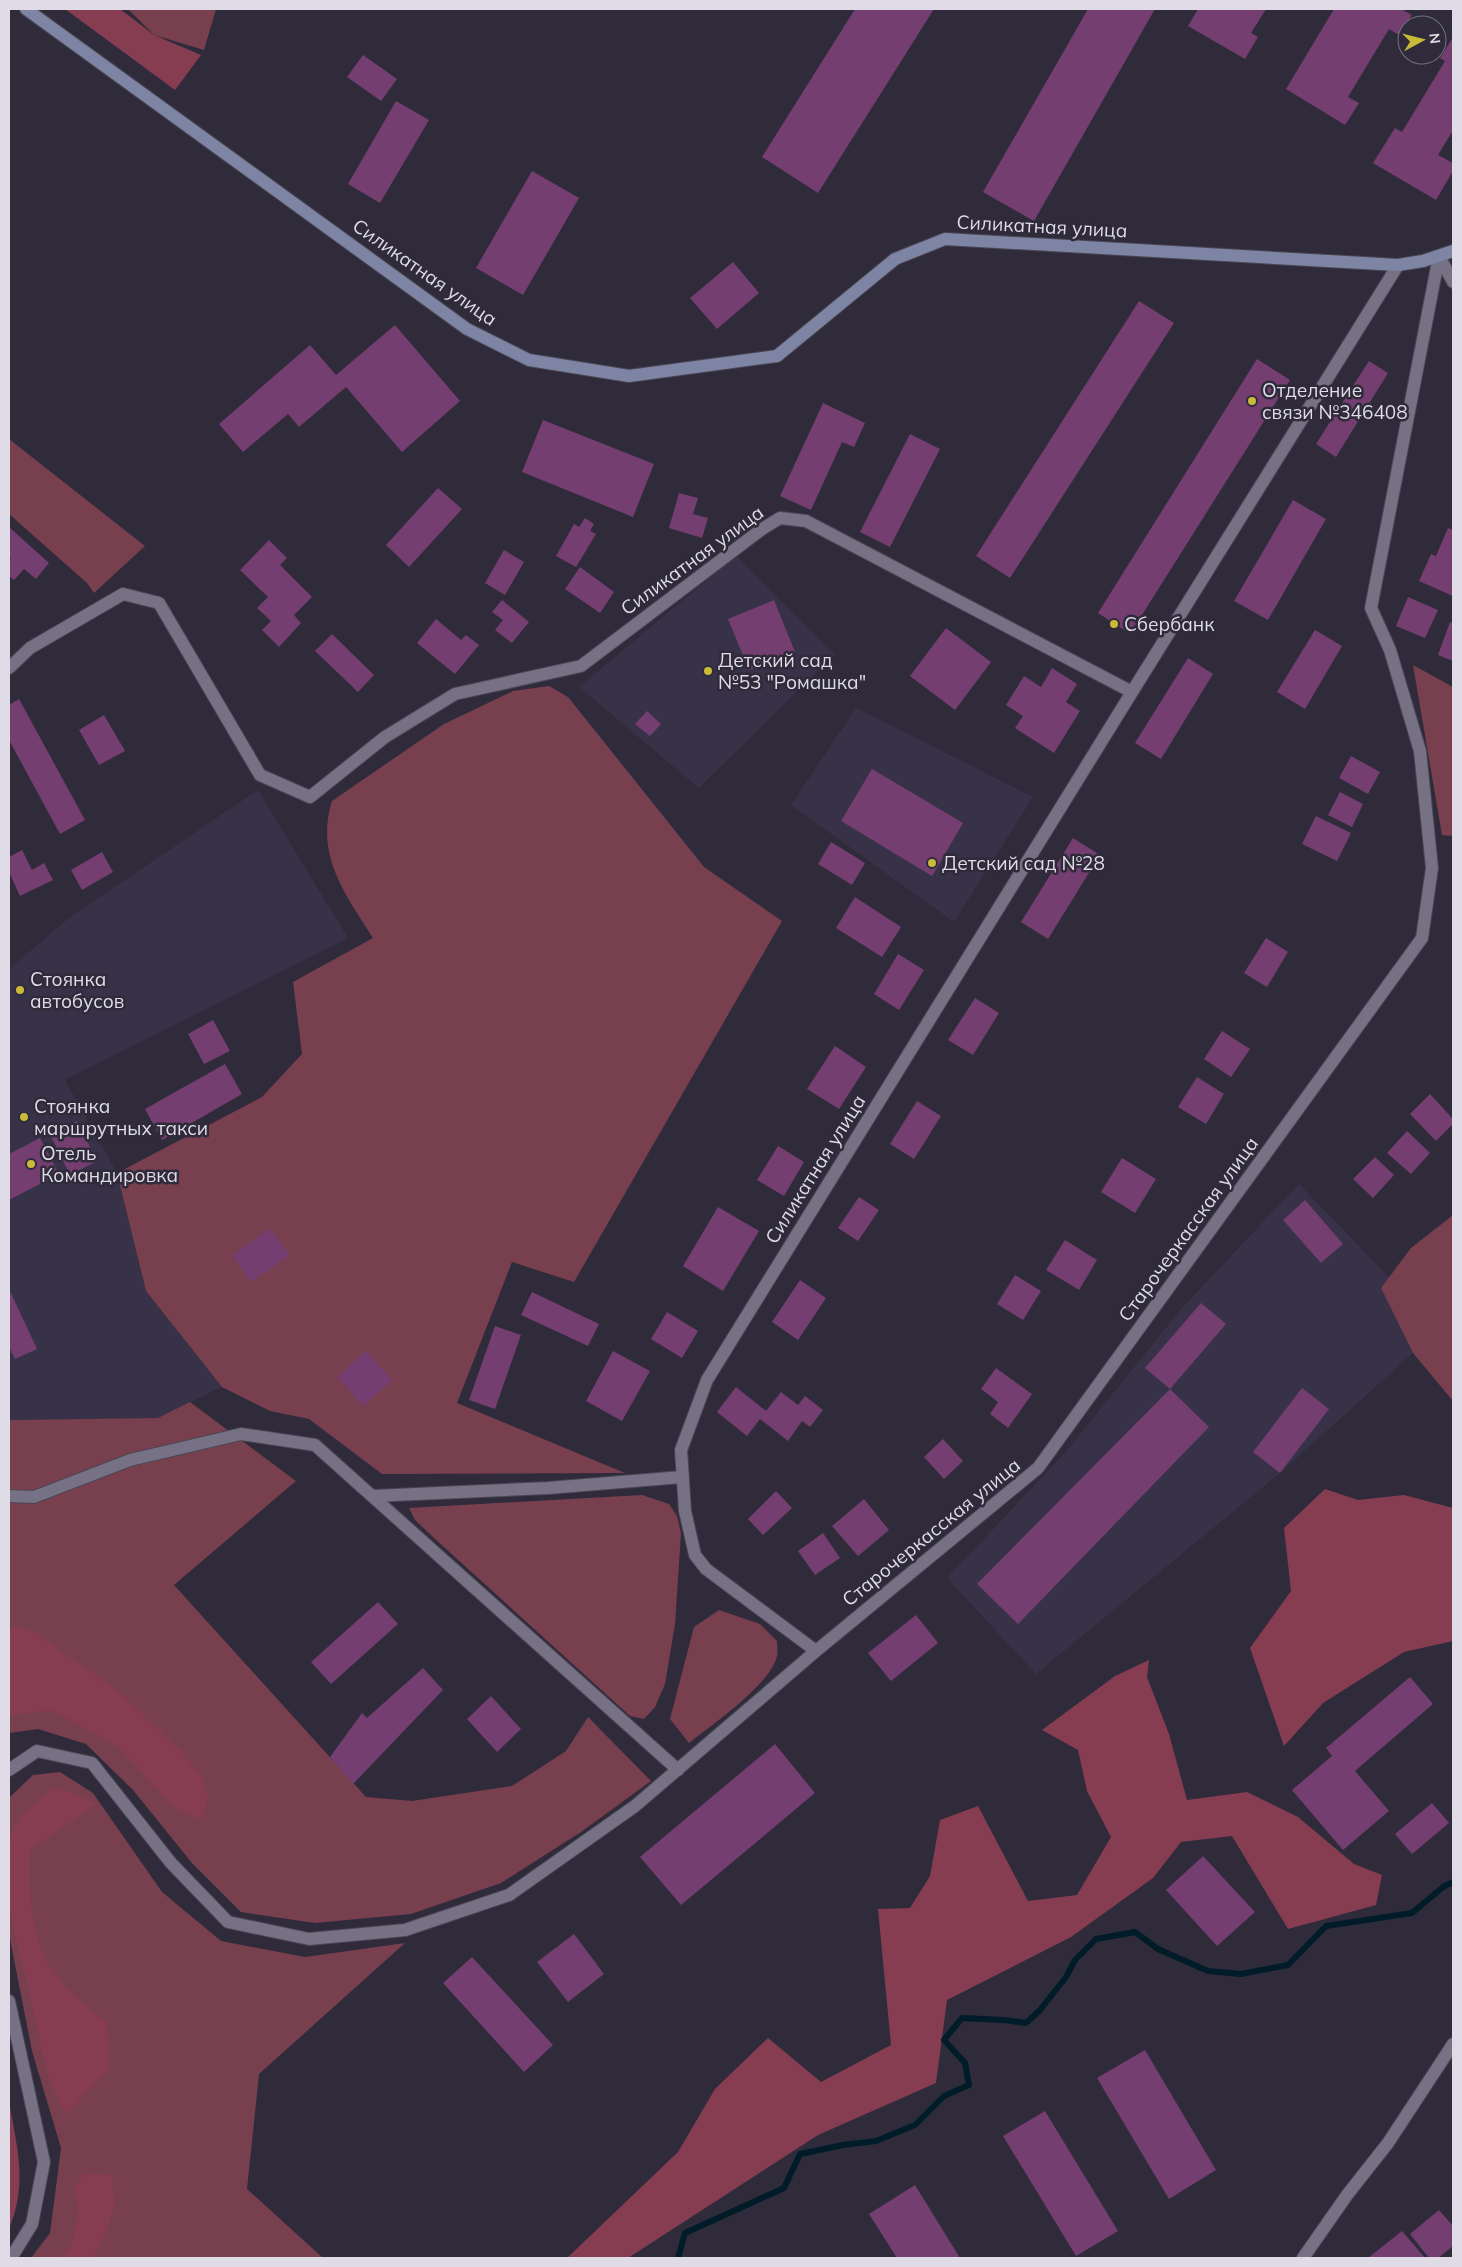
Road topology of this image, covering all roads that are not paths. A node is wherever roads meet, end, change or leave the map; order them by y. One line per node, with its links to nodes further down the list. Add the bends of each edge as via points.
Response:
1 (26, 9): 4 (street, Силикатная улица, via 468,329 529,360 630,376 777,356 895,259 945,239)
2 (1453, 251): 3 (street, Силикатная улица)
3 (1439, 256): 4 (street, Силикатная улица); 5 (street); 11 (street, Старочеркасская улица, via 1371,608 1390,650 1420,751 1432,868 1422,938 1038,1468)
4 (1398, 265): 7 (street, Силикатная улица)
5 (1453, 282)
6 (9, 668): 7 (street, Силикатная улица, via 30,648 123,594 159,603 260,775 310,797 385,737 455,694 581,666 780,518 806,521)
7 (1132, 692): 8 (street, Силикатная улица, via 707,1380 681,1450)
8 (682, 1477): 10 (street, via 548,1488); 11 (street, Силикатная улица, via 685,1511 696,1556 706,1569)
9 (9, 1496): 10 (street, via 34,1497 130,1460 241,1434 315,1445)
10 (372, 1496): 13 (street)
11 (816, 1651): 13 (street, Старочеркасская улица)
12 (9, 1770): 13 (street, Старочеркасская улица, via 37,1751 92,1763 171,1863 228,1922 309,1939 405,1930 509,1894 635,1806)
13 (678, 1770)
14 (9, 2001): 16 (street, via 44,2162 32,2224)
15 (1453, 2044): 17 (street, via 1388,2142)
16 (11, 2258)
17 (1303, 2258)

